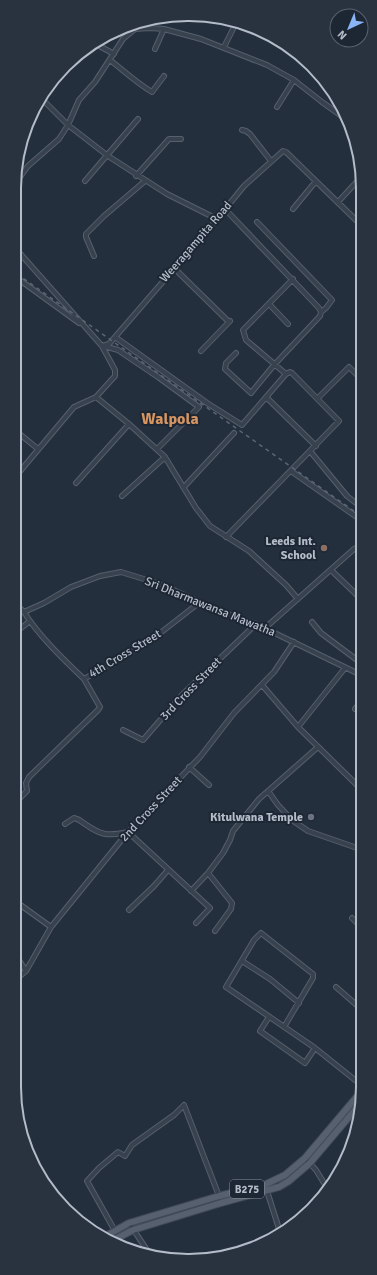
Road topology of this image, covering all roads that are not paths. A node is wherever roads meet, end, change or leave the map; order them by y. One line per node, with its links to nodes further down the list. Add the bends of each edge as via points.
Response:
1 (143, 28): 3 (street)
2 (234, 28): 6 (street)
3 (164, 29): 6 (street); 7 (street)
4 (129, 32): 8 (street)
5 (100, 46): 8 (street)
6 (224, 47): 11 (street, via 267,65)
7 (155, 48)
8 (114, 54): 9 (street)
9 (110, 60): 10 (street, via 152,92); 16 (street, via 79,100)
10 (164, 76)
11 (294, 80): 13 (street); 14 (street)
12 (45, 102): 16 (street)
13 (277, 106)
14 (339, 114)
15 (138, 120): 19 (street)
16 (68, 125): 19 (street); 21 (street, via 59,139)
17 (242, 130): 20 (street, via 250,134)
18 (181, 139): 22 (street, via 169,139)
19 (108, 156): 22 (street); 23 (street)
20 (271, 161): 25 (street, Weeragampita Road, via 283,151 286,152); 29 (street, Weeragampita Road, via 244,186)
21 (21, 175)
22 (136, 176): 24 (street)
23 (85, 181)
24 (145, 181): 30 (street); 34 (street, via 86,234)
25 (316, 181): 27 (street); 28 (street)
26 (356, 182): 27 (street)
27 (338, 202): 31 (street)
28 (293, 208)
29 (225, 209): 30 (street, Weeragampita Road); 36 (street)
30 (217, 218): 35 (street, Weeragampita Road)
31 (356, 220)
32 (257, 222): 39 (street, via 332,300)
33 (21, 255): 42 (street)
34 (94, 256)
35 (174, 268): 41 (street, Weeragampita Road); 43 (street, via 230,321)
36 (293, 279): 38 (street); 39 (street)
37 (21, 281): 42 (street, via 83,326)
38 (269, 304): 40 (street); 45 (street, via 243,330 246,340)
39 (321, 312): 45 (street)
40 (288, 324)
41 (115, 337): 42 (street, Weeragampita Road, via 109,344); 49 (street, via 242,425)
42 (102, 346): 48 (street, via 115,370 115,376); 55 (street, via 118,350 199,407)
43 (202, 351)
44 (236, 353): 45 (street, via 226,363 225,369 251,393)
45 (274, 365): 46 (street)
46 (286, 374): 49 (street); 50 (street, via 292,373)
47 (356, 374): 50 (street, via 349,367)
48 (96, 397): 51 (street); 56 (street, via 74,407)
49 (266, 397): 54 (street)
50 (318, 398): 54 (street, via 340,421)
51 (129, 424): 55 (street); 61 (street)
52 (234, 433): 62 (street)
53 (21, 435): 56 (street)
54 (316, 446): 57 (street)
55 (157, 449): 58 (street)
56 (38, 450): 59 (street)
57 (310, 451): 60 (street); 64 (street, via 347,496)
58 (165, 457): 62 (street); 63 (street)
59 (21, 470)
60 (291, 471): 65 (street); 66 (street)
61 (76, 483)
62 (184, 487): 66 (street, via 204,520)
63 (122, 496)
64 (356, 502)
65 (356, 516)
66 (226, 537): 70 (street, via 249,551)
67 (356, 548): 68 (street)
68 (331, 570): 69 (street); 70 (street)
69 (356, 595)
70 (298, 599): 78 (street)
71 (200, 602): 73 (street, Sri Dharmawansa Mawatha, via 160,584 122,572 71,586); 76 (street, Sri Dharmawansa Mawatha); 83 (street, 4th Cross Street, via 150,641)
72 (21, 609): 73 (street)
73 (24, 612): 74 (street)
74 (30, 621): 77 (street); 83 (street)
75 (312, 622): 80 (street, via 321,634)
76 (256, 624): 78 (street, Sri Dharmawansa Mawatha); 86 (street, 3rd Cross Street, via 182,695 143,740)
77 (21, 628)
78 (265, 628): 79 (street, Sri Dharmawansa Mawatha)
79 (294, 642): 81 (street, Sri Dharmawansa Mawatha); 84 (street, 2nd Cross Street)
80 (356, 658)
81 (345, 668): 82 (street, Sri Dharmawansa Mawatha); 85 (street)
82 (356, 672)
83 (84, 679): 92 (street, 4th Cross Street, via 100,707 29,777 26,783 27,791)
84 (262, 685): 85 (street); 88 (street, 2nd Cross Street, via 234,713)
85 (298, 728): 87 (street)
86 (123, 730)
87 (318, 747): 89 (street); 91 (street)
88 (190, 767): 90 (street); 94 (street, 2nd Cross Street)
89 (356, 784)
90 (209, 785)
91 (268, 791): 95 (street, via 292,820 308,831); 97 (street, via 233,831 230,840)
92 (21, 797)
93 (65, 824): 94 (street, via 74,818 110,836)
94 (128, 832): 96 (street); 104 (street, 2nd Cross Street)
95 (356, 848)
96 (168, 870): 98 (street); 100 (street)
97 (208, 873): 98 (street); 105 (street, via 232,903 227,916)
98 (191, 891): 103 (street, via 210,908)
99 (21, 905): 104 (street)
100 (129, 910)
101 (352, 918): 102 (street)
102 (356, 922)
103 (196, 923)
104 (51, 926): 108 (street, 2nd Cross Street)
105 (215, 931)
106 (242, 961): 111 (street, via 270,979); 111 (street, via 261,933 313,974); 113 (street, via 226,987)
107 (21, 963): 108 (street)
108 (26, 971): 109 (street, 2nd Cross Street)
109 (21, 975)
110 (336, 987): 112 (street)
111 (299, 1003): 114 (street)
112 (356, 1004)
113 (269, 1016): 114 (street); 115 (street, via 260,1031 305,1063)
114 (284, 1027): 115 (street)
115 (315, 1048): 116 (street)
116 (356, 1081)
117 (356, 1098): 119 (main road, B275)
118 (355, 1110): 120 (main road, B275)
119 (305, 1158): 120 (street); 123 (main road, B275, via 276,1180)
120 (310, 1163): 121 (street); 122 (main road, B275, via 289,1182)
121 (324, 1184)
122 (267, 1191): 125 (street); 127 (main road, B275)
123 (218, 1196): 124 (main road, B275); 126 (street, via 184,1105 174,1116 132,1145 125,1156 118,1152 88,1181)
124 (129, 1223): 126 (main road, B275); 127 (street)
125 (279, 1228)
126 (115, 1230): 128 (main road, B275)
127 (133, 1230): 129 (main road, B275); 130 (street)
128 (109, 1234)
129 (117, 1238)
130 (146, 1248)

